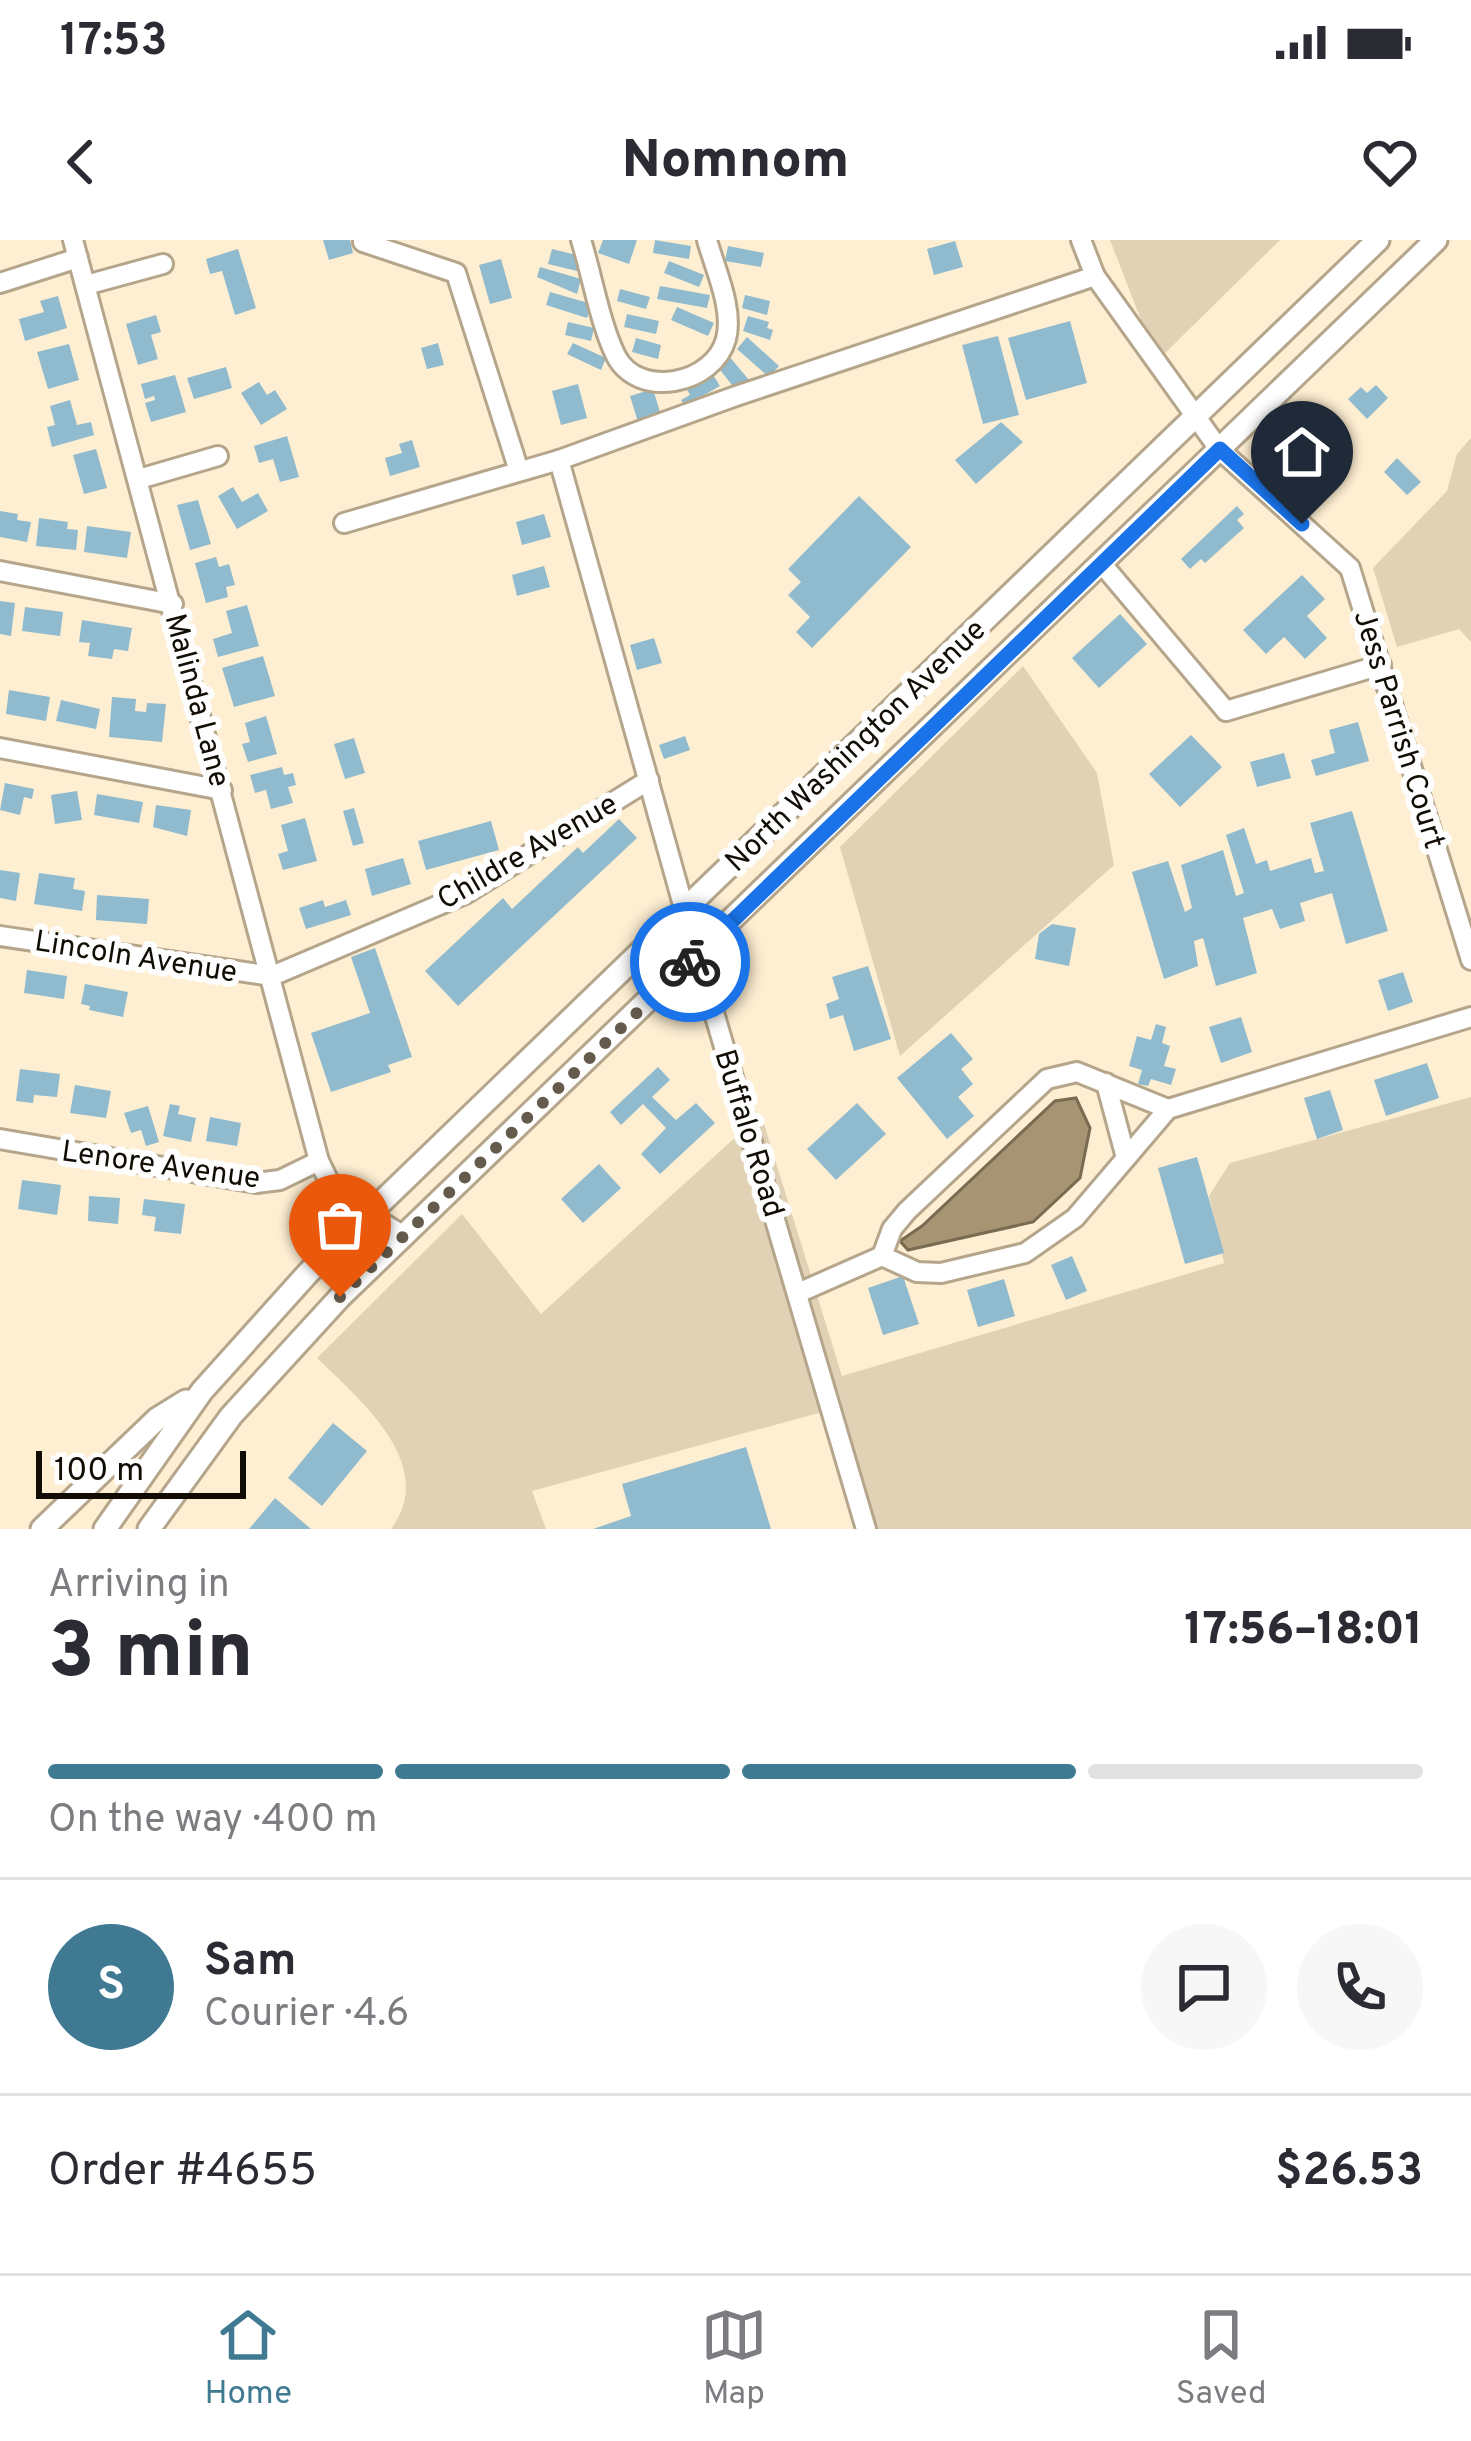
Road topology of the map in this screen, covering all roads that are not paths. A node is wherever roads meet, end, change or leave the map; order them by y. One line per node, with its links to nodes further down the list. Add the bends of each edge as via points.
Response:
1 (581, 240): 2 (street, via 617,359 644,381 668,384 710,366 726,341 728,315)
2 (707, 240)
3 (1082, 240): 9 (street, Jess Parrish Court)
4 (1378, 240): 12 (main road, North Washington Avenue)
5 (1436, 240): 13 (main road, North Washington Avenue)
6 (362, 242): 16 (street, via 456,273)
7 (76, 249): 10 (street); 11 (street, Malinda Lane)
8 (163, 264): 11 (street)
9 (1095, 276): 12 (street, Jess Parrish Court); 15 (street)
10 (0, 283)
11 (86, 285): 17 (street, Malinda Lane)
12 (1195, 417): 13 (street, Jess Parrish Court); 26 (main road, North Washington Avenue)
13 (1220, 449): 19 (main road, North Washington Avenue); 22 (street, Jess Parrish Court, via 1351,568)
14 (218, 457): 17 (street)
15 (559, 460): 16 (street); 24 (street, Buffalo Road)
16 (518, 471): 18 (street)
17 (139, 479): 21 (street, Malinda Lane)
18 (344, 523)
19 (1102, 564): 22 (street, via 1226,711); 28 (main road, North Washington Avenue)
20 (0, 571): 21 (street)
21 (172, 604): 25 (street, Malinda Lane)
22 (1381, 665): 29 (street, Jess Parrish Court)
23 (0, 748): 25 (street)
24 (649, 780): 26 (street, Buffalo Road); 30 (street, Childre Avenue, via 464,894)
25 (222, 790): 30 (street, Malinda Lane)
26 (685, 909): 28 (street, Buffalo Road); 37 (main road, North Washington Avenue)
27 (0, 936): 30 (street, Lincoln Avenue)
28 (697, 956): 38 (main road, North Washington Avenue); 40 (street, Buffalo Road)
29 (1471, 960)
30 (272, 976): 36 (street, Malinda Lane)
31 (1471, 1017): 33 (street)
32 (1106, 1083): 33 (street); 35 (street); 39 (street, via 1077,1072 1047,1079 907,1211)
33 (1168, 1109): 35 (street)
34 (0, 1139): 36 (street, Lenore Avenue, via 256,1183)
35 (1126, 1158): 39 (street, via 1075,1218 1024,1253 941,1273)
36 (320, 1161): 37 (street, via 335,1194)
37 (366, 1216): 38 (street); 41 (main road, North Washington Avenue)
38 (404, 1236): 44 (main road, North Washington Avenue, via 273,1368)
39 (882, 1256): 40 (street)
40 (798, 1293): 45 (street, Buffalo Road)
41 (202, 1391): 42 (main road, via 157,1419); 43 (main road, North Washington Avenue)
42 (42, 1529)
43 (105, 1529)
44 (149, 1529)
45 (866, 1529)

